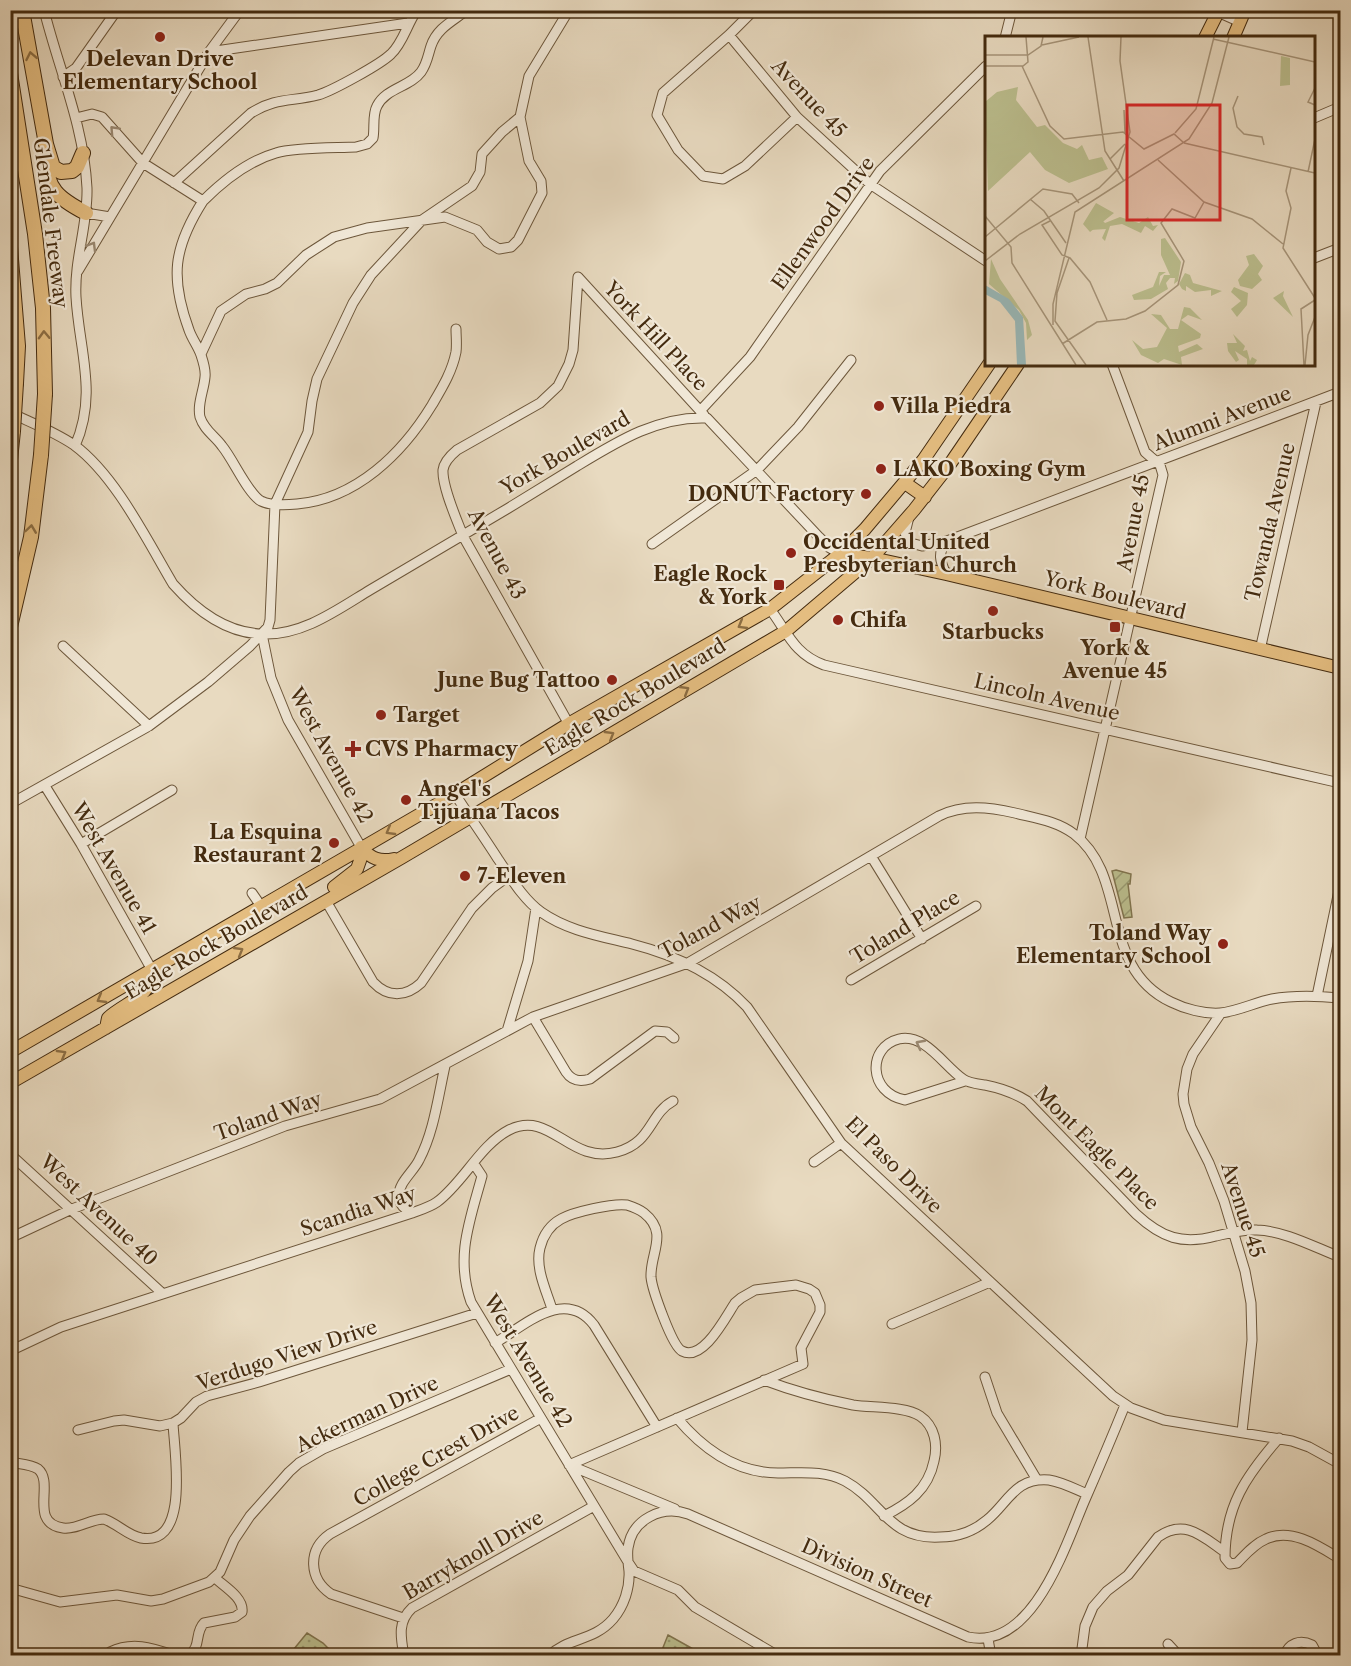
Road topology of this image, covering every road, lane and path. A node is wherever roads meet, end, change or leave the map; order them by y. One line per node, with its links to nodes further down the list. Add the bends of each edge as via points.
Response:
1 (22, 10): 26 (highway, one-way to 1)
2 (44, 10): 20 (street)
3 (117, 10): 20 (street, via 76,68)
4 (240, 10): 17 (street)
5 (417, 10): 12 (street)
6 (467, 10): 31 (street, via 442,28 421,72 376,106 373,138 367,144 278,152 243,168)
7 (569, 10): 22 (street, via 529,76)
8 (754, 10): 13 (street)
9 (1012, 10): 14 (street)
10 (1217, 11): 11 (street); 15 (main road)
11 (1243, 16): 16 (main road)
12 (408, 23): 17 (street); 29 (street, via 391,54 377,64 319,95 264,105)
13 (729, 35): 23 (street, Avenue 45); 23 (street, via 663,93 657,115 678,150 703,176 723,179 745,166)
14 (1006, 36)
15 (1206, 36)
16 (1234, 36)
17 (209, 52): 28 (street)
18 (985, 68): 30 (street, Ellenwood Drive)
19 (10, 73): 69 (highway, Glendale Freeway, one-way to 19, bridge, via 31,537 45,394 42,297)
20 (63, 77): 24 (street)
21 (1341, 107): 25 (street)
22 (520, 117): 34 (street, via 482,154 480,172 472,186); 34 (street, via 529,161 541,182 542,193 512,247 499,249 466,224 445,218)
23 (797, 117): 30 (street, Avenue 45)
24 (76, 118): 27 (street); 28 (street, one-way to 24, via 102,117 92,114)
25 (1315, 118)
26 (46, 144): 27 (highway, via 53,166 61,172 77,167); 32 (highway, via 48,182 66,202)
27 (83, 153): 32 (street)
28 (144, 163): 29 (street); 33 (street)
29 (174, 183): 31 (street)
30 (870, 184): 38 (street, Avenue 45); 49 (street, Ellenwood Drive, via 750,357)
31 (203, 201): 42 (street, via 184,235 176,276 190,332)
32 (86, 213): 33 (street); 39 (street)
33 (110, 217): 39 (street, one-way to 33)
34 (422, 220): 42 (street, via 367,228 321,244 277,283 246,294 221,310); 59 (street, via 371,275 353,303 317,379 308,432)
35 (10, 247): 52 (highway, bridge, via 18,345)
36 (1341, 248): 37 (street)
37 (1315, 258)
38 (985, 260)
39 (75, 276): 53 (street, via 86,410)
40 (578, 277): 49 (street, York Hill Place); 61 (street, Avenue 43, via 573,350 558,386 540,403 457,450 444,467 451,504)
41 (456, 329): 59 (street, via 452,368 444,385 420,424 379,469 331,498)
42 (201, 354): 59 (street, via 206,374 199,405 205,429 221,444 250,491 261,501)
43 (851, 360): 56 (street, via 798,427)
44 (988, 366): 57 (main road, Eagle Rock Boulevard)
45 (1017, 366): 58 (main road, Eagle Rock Boulevard)
46 (1113, 366): 55 (street, Avenue 45, via 1145,452)
47 (1341, 392): 48 (street, Alumni Avenue)
48 (1316, 402): 55 (street, Alumni Avenue); 73 (street, Towanda Avenue)
49 (700, 411): 51 (street, York Hill Place)
50 (10, 413): 53 (street, York Boulevard)
51 (708, 418): 56 (street); 61 (street, York Boulevard, via 668,422 615,443)
52 (12, 436): 54 (highway)
53 (75, 446): 71 (street, York Boulevard, via 109,479 184,597 228,627)
54 (10, 460)
55 (1156, 462): 62 (street, Alumni Avenue); 68 (street, Avenue 45, via 1163,475)
56 (757, 470): 63 (street); 64 (street, via 816,535)
57 (905, 483): 58 (main road); 64 (main road, Eagle Rock Boulevard)
58 (925, 497): 60 (main road, Eagle Rock Boulevard)
59 (275, 504): 71 (street, West Avenue 42, via 270,620)
60 (914, 510): 62 (street, Alumni Avenue, via 905,533 911,543 922,546); 65 (main road, Eagle Rock Boulevard)
61 (463, 536): 71 (street, York Boulevard, via 308,626); 75 (street, Avenue 43)
62 (947, 541): 66 (street, via 940,552)
63 (652, 544)
64 (840, 554): 65 (main road, York Boulevard); 67 (main road, Eagle Rock Boulevard)
65 (872, 558): 66 (main road, York Boulevard); 70 (main road, Eagle Rock Boulevard)
66 (946, 574): 68 (main road, York Boulevard)
67 (770, 609): 70 (street, Lincoln Avenue); 75 (main road, Eagle Rock Boulevard, one-way to 75)
68 (1131, 619): 73 (main road, York Boulevard); 77 (street, Avenue 45)
69 (10, 627)
70 (786, 630): 77 (street, Lincoln Avenue, via 795,647 809,659 824,664); 78 (main road, Eagle Rock Boulevard, one-way to 70)
71 (262, 634): 76 (street, via 208,682); 87 (street, West Avenue 42, via 271,678 288,720)
72 (63, 646): 76 (street)
73 (1260, 650): 74 (main road, York Boulevard)
74 (1341, 668)
75 (570, 723): 78 (street, Avenue 43); 82 (main road, Eagle Rock Boulevard)
76 (149, 726): 80 (street)
77 (1105, 728): 79 (street, Lincoln Avenue); 85 (street, Avenue 45)
78 (584, 751): 84 (main road, Eagle Rock Boulevard)
79 (1341, 783)
80 (45, 786): 83 (street); 86 (street, West Avenue 41)
81 (172, 790): 86 (street)
82 (455, 794): 84 (street, El Paso Drive); 87 (main road, Eagle Rock Boulevard, one-way to 87)
83 (10, 804)
84 (470, 817): 89 (main road, Eagle Rock Boulevard); 90 (street, El Paso Drive)
85 (1080, 839): 88 (street, Toland Way, via 1045,820 989,808 963,808 939,816); 104 (street, Toland Way, via 1104,876 1126,957 1145,983 1178,1005)
86 (81, 844): 100 (street, West Avenue 41)
87 (361, 847): 89 (main road, via 378,860); 94 (main road, Eagle Rock Boulevard); 97 (main road, via 357,869)
88 (871, 856): 98 (street); 99 (street, Toland Way)
89 (401, 858): 93 (main road, Eagle Rock Boulevard)
90 (510, 875): 93 (street, via 472,908 421,983 401,994 385,992 373,982); 96 (street, El Paso Drive)
91 (1341, 886): 102 (street)
92 (252, 893): 94 (street)
93 (326, 901): 97 (main road, Eagle Rock Boulevard)
94 (261, 906): 100 (main road, Eagle Rock Boulevard)
95 (976, 906): 98 (street, Toland Place)
96 (536, 908): 99 (street, El Paso Drive, via 571,928); 107 (street, via 528,961)
97 (296, 918): 106 (main road, Eagle Rock Boulevard, one-way to 97)
98 (922, 939): 101 (street, Toland Place)
99 (688, 963): 105 (street, Toland Way); 114 (street, El Paso Drive, via 725,986 747,1007)
100 (152, 970): 106 (main road, via 149,987 108,1018); 109 (main road, Eagle Rock Boulevard, one-way to 109)
101 (851, 980)
102 (1317, 996): 103 (street, Toland Way); 104 (street, Toland Way, via 1272,999)
103 (1341, 998)
104 (1221, 1013): 120 (street, Avenue 45, via 1192,1054 1183,1095 1186,1115 1217,1180)
105 (533, 1017): 107 (street, Toland Way); 108 (street, via 568,1075 578,1081 590,1079 655,1031 667,1032)
106 (106, 1028): 112 (main road, Eagle Rock Boulevard, one-way to 106)
107 (507, 1031): 110 (street, Toland Way)
108 (674, 1038)
109 (10, 1052)
110 (445, 1066): 118 (street, Toland Way, via 380,1099 285,1126); 119 (street, via 426,1144 399,1190 400,1202)
111 (965, 1081): 111 (street, Mont Eagle Place, one-way to 111, via 925,1045 913,1040 892,1042 877,1060 881,1087 896,1098 905,1100); 120 (street, Mont Eagle Place, via 1011,1091 1027,1101 1157,1231 1192,1240)
112 (10, 1083)
113 (673, 1101): 117 (street, Scandia Way, via 662,1107 646,1134 619,1152 587,1152 546,1129 527,1126 501,1136)
114 (841, 1143): 116 (street); 123 (street, El Paso Drive)
115 (10, 1154): 118 (street, West Avenue 40)
116 (814, 1162)
117 (474, 1164): 119 (street, Scandia Way, via 437,1202); 126 (street, West Avenue 42, via 482,1176 463,1262 466,1289)
118 (72, 1209): 121 (street, Toland Way); 124 (street, West Avenue 40)
119 (412, 1213): 124 (street, Scandia Way)
120 (1232, 1232): 122 (street, Mont Eagle Place, via 1271,1232); 139 (street, Avenue 45, via 1251,1303 1252,1340)
121 (10, 1238)
122 (1341, 1257)
123 (990, 1282): 127 (street); 133 (street, El Paso Drive)
124 (162, 1293): 129 (street, Scandia Way, via 61,1327)
125 (552, 1310): 128 (street); 132 (street, via 538,1260 546,1233 570,1215 627,1205 648,1217 656,1232 651,1279 678,1348 688,1353 704,1348 735,1303 748,1293 802,1286 815,1293 820,1305 801,1348 803,1364); 137 (street, via 569,1308 590,1318)
126 (477, 1313): 128 (street, West Avenue 42); 136 (street, Verdugo View Drive, via 207,1396)
127 (892, 1324)
128 (495, 1343): 130 (street, West Avenue 42)
129 (10, 1351)
130 (511, 1370): 134 (street, West Avenue 42); 152 (street, Ackerman Drive, via 323,1449 299,1463 242,1527)
131 (985, 1377): 144 (street, via 997,1413)
132 (765, 1380): 135 (street); 148 (street, via 828,1400 915,1413 928,1423 936,1446 927,1481 911,1501)
133 (1125, 1405): 139 (street, El Paso Drive, via 1164,1420); 145 (street)
134 (541, 1418): 143 (street, West Avenue 42); 154 (street, College Crest Drive, via 348,1524 325,1538 315,1552 313,1568 319,1583 331,1594)
135 (677, 1418): 137 (street); 148 (street, via 702,1444 729,1462 758,1471 832,1476 855,1488)
136 (172, 1423): 138 (street, via 114,1421); 141 (street, via 176,1505 167,1527 150,1538 126,1532 104,1519 70,1528 52,1523 44,1511 41,1473 32,1466)
137 (657, 1427): 143 (street)
138 (78, 1430)
139 (1242, 1432): 140 (street, El Paso Drive)
140 (1279, 1438): 142 (street, El Paso Drive, via 1309,1447); 149 (street, via 1241,1487 1229,1518)
141 (10, 1462)
142 (1341, 1464)
143 (569, 1465): 146 (street, West Avenue 42); 147 (street)
144 (1037, 1480): 145 (street, via 1058,1482); 148 (street, via 1017,1488 981,1524 952,1536 916,1535)
145 (1088, 1494): 155 (street, via 1039,1597 1006,1632)
146 (594, 1506): 151 (street, West Avenue 42); 154 (street, Barryknoll Drive, via 412,1608)
147 (688, 1514): 151 (street, Division Street, via 663,1511 641,1522 628,1546); 155 (street, Division Street, via 968,1637)
148 (884, 1516)
149 (1225, 1552): 150 (street, via 1227,1561 1237,1563 1266,1539 1286,1536 1316,1544); 164 (street, via 1189,1530 1172,1530 1158,1537 1128,1575 1093,1607)
150 (1341, 1559)
151 (628, 1562): 161 (street, Division Street, via 628,1586 614,1617 598,1632); 162 (street, via 634,1571 678,1590 695,1607)
152 (215, 1578): 153 (street, via 151,1601 117,1595 60,1602); 159 (street, via 241,1601 242,1612 236,1617 204,1623 198,1631 198,1646)
153 (10, 1588)
154 (403, 1618): 160 (street, Barryknoll Drive)
155 (988, 1639): 163 (street)
156 (1168, 1644): 165 (street)
157 (110, 1653): 158 (street, via 120,1647 138,1645)
158 (176, 1656)
159 (188, 1656)
160 (404, 1656)
161 (549, 1656)
162 (778, 1656)
163 (991, 1656)
164 (1081, 1656)
165 (1179, 1656)
166 (1284, 1656): 167 (street, via 1291,1645 1301,1642 1312,1645)
167 (1318, 1656)

